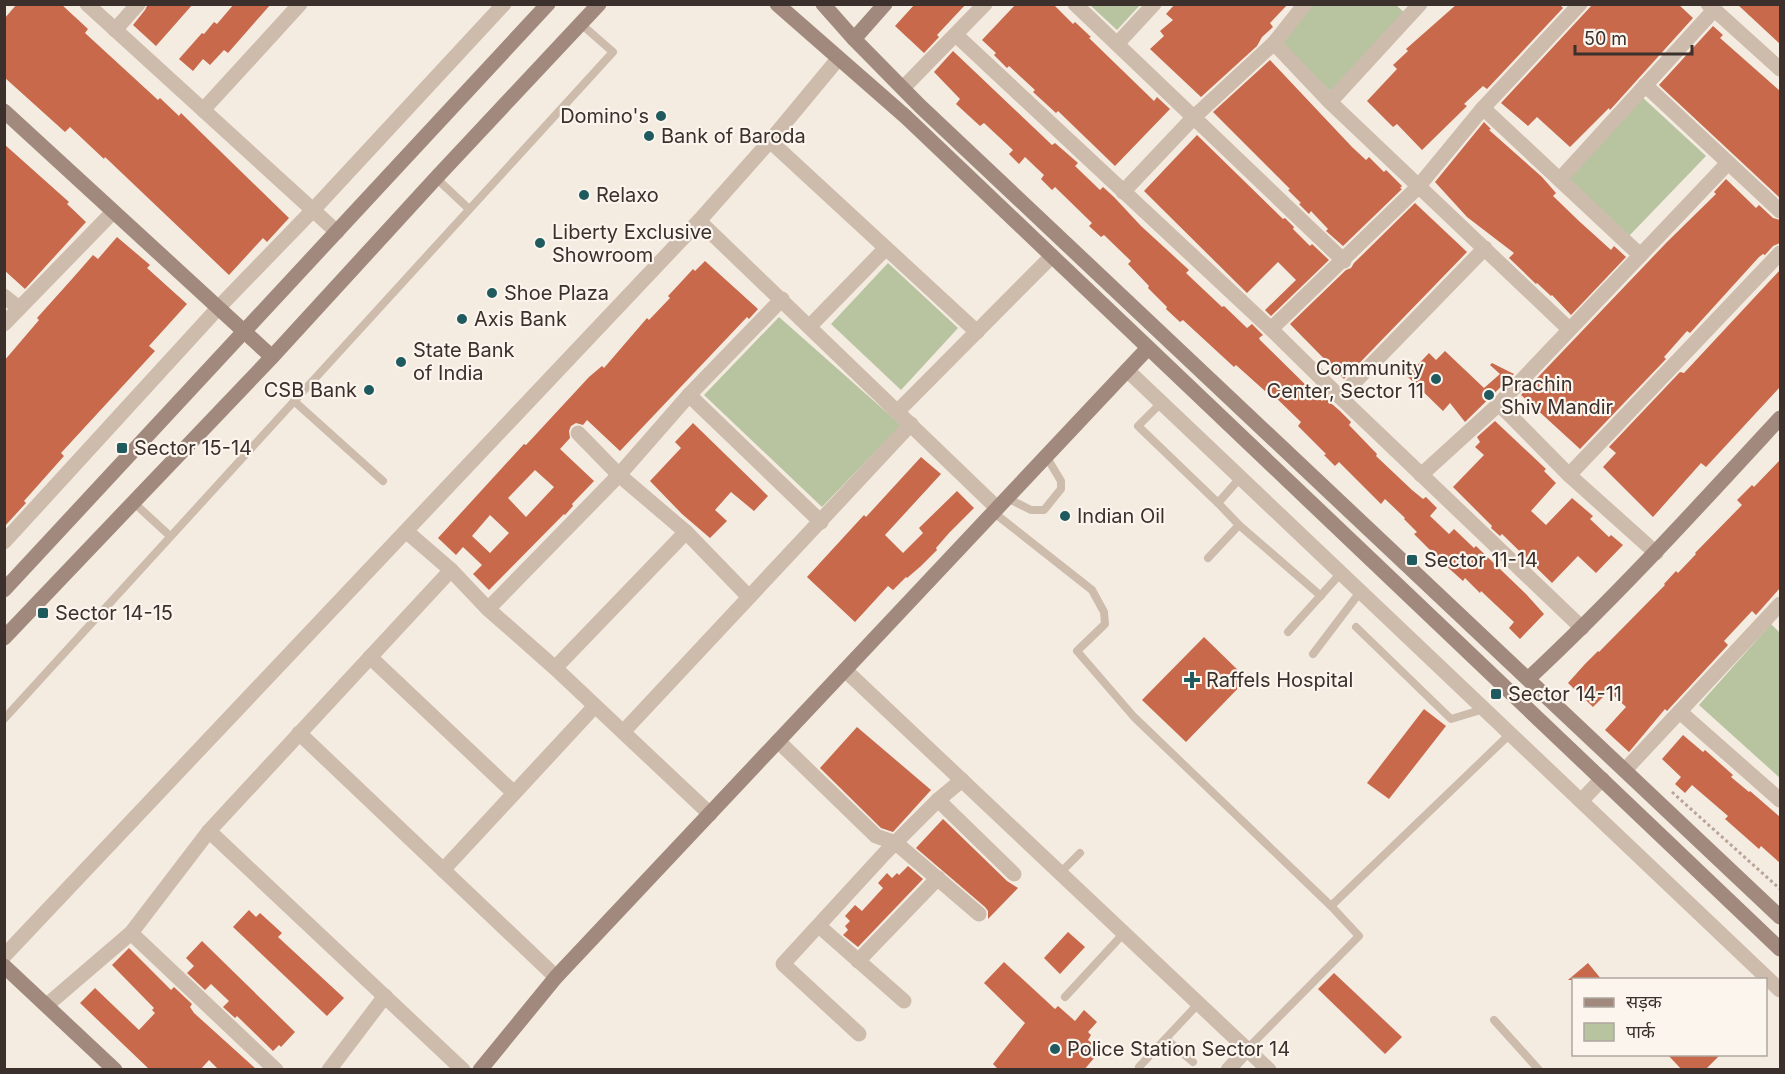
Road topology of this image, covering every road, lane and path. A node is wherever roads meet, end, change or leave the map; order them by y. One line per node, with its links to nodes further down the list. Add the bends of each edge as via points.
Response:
1 (87, 4): 18 (street)
2 (138, 4): 18 (street)
3 (300, 4): 29 (street)
4 (504, 4): 39 (street)
5 (548, 4): 43 (street)
6 (599, 4): 17 (street)
7 (777, 4): 23 (street)
8 (823, 4): 20 (street)
9 (885, 4): 20 (street)
10 (985, 4): 19 (street)
11 (1076, 4): 22 (street)
12 (1154, 4): 22 (street)
13 (1305, 4): 21 (street)
14 (1580, 4): 28 (street)
15 (1416, 6): 27 (street)
16 (1711, 7): 24 (street); 25 (street)
17 (581, 24): 34 (street); 38 (lane, via 613,51)
18 (115, 30): 29 (street)
19 (956, 35): 26 (street); 37 (street)
20 (854, 39): 26 (street)
21 (1274, 42): 27 (street); 31 (street)
22 (1117, 44): 31 (street)
23 (838, 59): 32 (street); 48 (street, via 906,117)
24 (1780, 69)
25 (1645, 85): 33 (street); 35 (street)
26 (903, 88): 105 (street)
27 (1330, 102): 36 (street)
28 (1483, 108): 35 (street); 36 (street)
29 (203, 110): 39 (street)
30 (4, 111): 40 (street)
31 (1194, 117): 37 (street); 49 (street)
32 (770, 141): 42 (street); 44 (street)
33 (1728, 164): 41 (street); 47 (street)
34 (435, 178): 38 (lane); 61 (street)
35 (1560, 179): 47 (street)
36 (1418, 187): 45 (street); 49 (street)
37 (1124, 192): 56 (street)
38 (469, 209): 65 (lane)
39 (313, 210): 43 (street); 52 (street)
40 (113, 212): 52 (street); 53 (street)
41 (1780, 212)
42 (699, 221): 51 (street); 83 (street)
43 (337, 232): 58 (street)
44 (886, 248): 55 (street); 59 (street)
45 (1485, 248): 57 (street); 64 (street)
46 (1780, 253): 73 (street)
47 (1640, 255): 57 (street)
48 (1052, 256): 59 (street); 60 (street)
49 (1344, 261): 56 (street)
50 (4, 296): 53 (street)
51 (782, 299): 55 (street); 63 (street)
52 (219, 307): 58 (street); 86 (street)
53 (19, 308): 54 (street)
54 (4, 324)
55 (810, 326): 68 (street)
56 (1271, 329): 64 (street)
57 (1569, 329): 67 (street)
58 (245, 331): 61 (street); 91 (street)
59 (977, 332): 68 (street)
60 (1148, 348): 62 (street); 115 (street)
61 (272, 357): 78 (street)
62 (1126, 370): 66 (street); 72 (street)
63 (689, 395): 74 (street); 81 (street)
64 (1340, 397): 75 (street)
65 (294, 401): 77 (lane); 85 (lane)
66 (1161, 403): 76 (street); 79 (lane, via 1138,426)
67 (1499, 404): 73 (street); 75 (street)
68 (898, 411): 70 (street)
69 (1780, 421): 87 (street)
70 (911, 424): 80 (street); 81 (street)
71 (578, 433): 74 (street)
72 (1046, 456): 80 (street); 80 (lane, via 1061,481 1061,489 1044,510)
73 (1569, 474): 87 (street)
74 (619, 475): 84 (street); 96 (street)
75 (1421, 475): 98 (street)
76 (1240, 478): 79 (lane); 90 (street)
77 (383, 481)
78 (134, 502): 85 (lane); 100 (street)
79 (1218, 503): 82 (lane)
80 (999, 506): 104 (street); 131 (lane, via 1092,590 1104,612 1105,624 1077,651 1101,680 1134,717)
81 (821, 522): 94 (street)
82 (1239, 525): 88 (lane); 93 (lane)
83 (407, 532): 89 (street); 138 (street)
84 (686, 532): 94 (street); 103 (street)
85 (171, 536): 109 (lane)
86 (4, 542)
87 (1656, 553): 98 (street)
88 (1208, 558)
89 (451, 570): 96 (street); 102 (street)
90 (1341, 573): 92 (street); 93 (lane)
91 (4, 590)
92 (1360, 592): 101 (lane); 107 (street)
93 (1321, 596): 99 (lane)
94 (749, 597): 110 (street)
95 (1779, 608): 108 (street)
96 (488, 609): 103 (street)
97 (1356, 627): 107 (lane, via 1451,719)
98 (1582, 628): 105 (street)
99 (1288, 632)
100 (4, 638)
101 (1313, 654)
102 (370, 657): 111 (street); 118 (street)
103 (555, 668): 106 (street)
104 (845, 670): 113 (street); 116 (street)
105 (1528, 679): 114 (street)
106 (595, 706): 110 (street); 118 (street)
107 (1484, 709): 112 (street)
108 (1680, 712): 114 (street); 120 (street)
109 (4, 719)
110 (623, 732): 122 (street)
111 (299, 734): 123 (street); 126 (street)
112 (1510, 734): 121 (street); 131 (lane)
113 (778, 741): 122 (street); 124 (street, via 876,836)
114 (1625, 770): 133 (street)
115 (1602, 779): 121 (street); 137 (street)
116 (962, 780): 119 (street); 127 (street)
117 (1665, 786): 130 (path)
118 (514, 792): 126 (street)
119 (938, 800): 124 (street); 128 (street)
120 (1780, 800)
121 (1581, 801): 142 (street)
122 (710, 814): 141 (street)
123 (208, 831): 135 (street); 143 (street)
124 (896, 843): 129 (street); 134 (street)
125 (1080, 853): 127 (lane)
126 (443, 870): 141 (street)
127 (1060, 873): 136 (street)
128 (1014, 874)
129 (938, 878): 132 (street); 139 (street)
130 (1780, 889)
131 (1331, 906): 151 (lane, via 1359,936)
132 (979, 914)
133 (1780, 917)
134 (819, 926): 139 (street); 149 (street, via 783,964)
135 (131, 933): 147 (street); 155 (street)
136 (1124, 933): 144 (lane); 146 (street)
137 (1780, 949)
138 (4, 956)
139 (858, 961): 145 (street)
140 (4, 966): 147 (street)
141 (556, 977): 158 (street)
142 (1780, 990)
143 (385, 996): 156 (street); 157 (street)
144 (1065, 997)
145 (904, 1001)
146 (1199, 1003): 150 (lane); 151 (street)
147 (47, 1005): 154 (street)
148 (1494, 1020): 161 (lane)
149 (859, 1034)
150 (1166, 1039): 152 (lane); 153 (lane)
151 (1247, 1049): 159 (street); 160 (street)
152 (1193, 1062)
153 (1139, 1067)
154 (115, 1070)
155 (276, 1070)
156 (329, 1070)
157 (462, 1070)
158 (480, 1070)
159 (1228, 1070)
160 (1269, 1070)
161 (1539, 1070)

